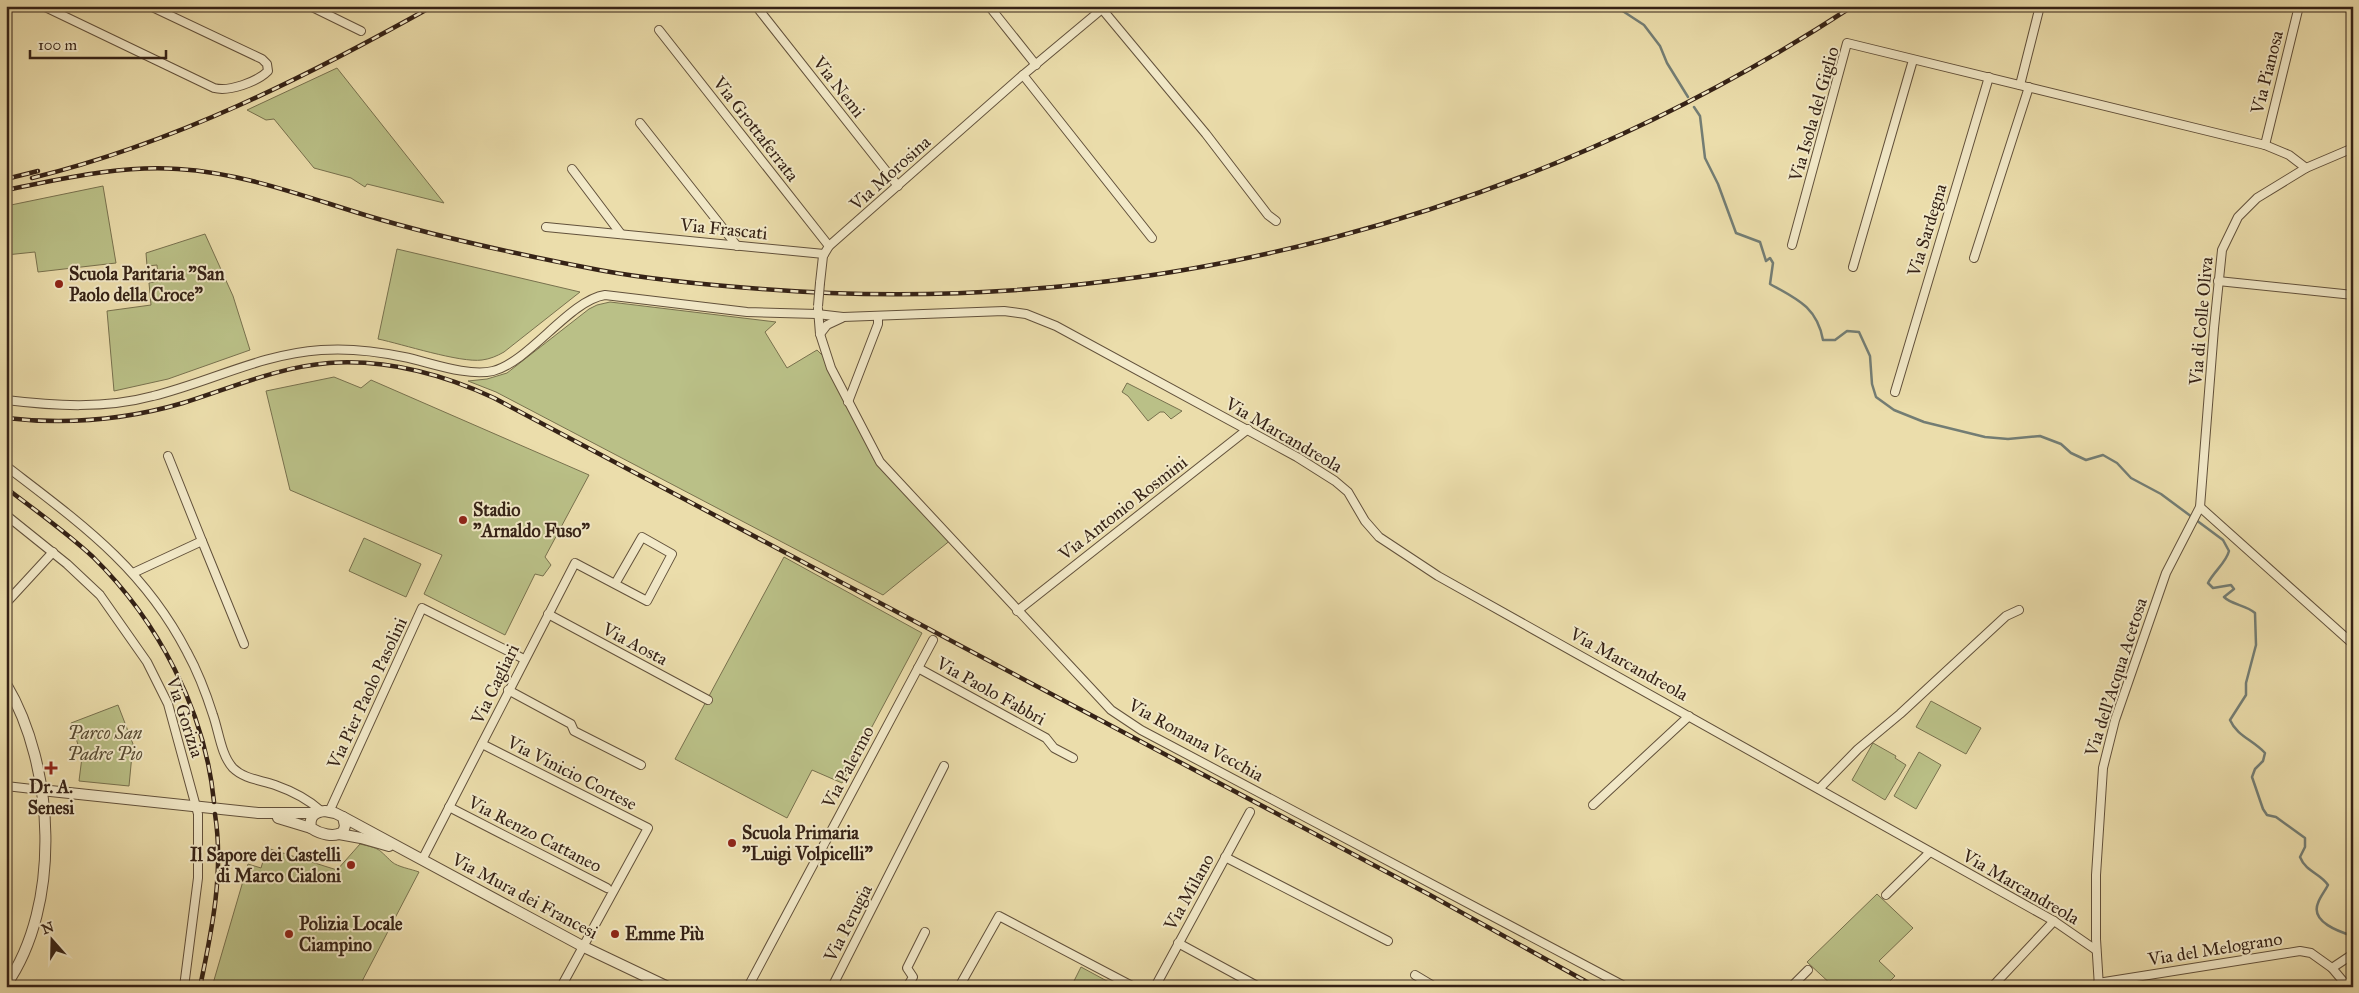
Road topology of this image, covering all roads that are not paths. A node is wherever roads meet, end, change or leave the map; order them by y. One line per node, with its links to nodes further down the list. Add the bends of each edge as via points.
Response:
1 (42, 6): 2 (street, via 214,88 236,87 265,74 269,68 262,59)
2 (150, 6)
3 (310, 6): 10 (street)
4 (756, 6): 22 (street, Via Nemi)
5 (989, 6): 12 (street)
6 (2040, 6): 15 (street)
7 (2299, 6): 18 (street, Via Pianosa)
8 (1103, 7): 12 (street, Via Morosina); 23 (street, Via Morosina)
9 (659, 30): 29 (street, Via Grottaferrata)
10 (361, 31)
11 (1913, 60): 14 (street, Via Isola del Giglio); 27 (street, Via Isola del Giglio, via 1847,43); 32 (street)
12 (1036, 65): 13 (street, Via Morosina)
13 (1023, 75): 22 (street, Via Morosina); 26 (street)
14 (1989, 77): 15 (street, Via Isola del Giglio); 39 (street, Via Sardegna)
15 (2020, 84): 16 (street, Via Isola del Giglio)
16 (2029, 87): 18 (street, Via Isola del Giglio); 31 (street)
17 (640, 122): 28 (street)
18 (2265, 145): 20 (street, Via Isola del Giglio, via 2289,154)
19 (2353, 148): 20 (street, Via di Colle Oliva)
20 (2306, 168): 33 (street, Via di Colle Oliva, via 2264,192 2241,213 2222,250)
21 (572, 169): 25 (street)
22 (898, 186): 29 (street, Via Morosina)
23 (1276, 221)
24 (546, 227): 25 (street, Via Frascati)
25 (621, 234): 28 (street, Via Frascati)
26 (1152, 238)
27 (1792, 245)
28 (737, 246): 30 (street, Via Frascati)
29 (829, 246): 30 (street, Via Morosina)
30 (824, 254): 35 (street, Via Morosina, bridge)
31 (1974, 258)
32 (1853, 267)
33 (2218, 281): 34 (street); 45 (street, Via di Colle Oliva)
34 (2353, 295)
35 (818, 310): 36 (street, Via Marcandreola); 38 (street, Via Romana Vecchia); 40 (street, Via Marcandreola, via 747,312 605,296 588,302 507,365 488,372 463,370 378,352 324,349 266,359 137,400 66,406)
36 (843, 317): 37 (street, Via Marcandreola); 38 (street, via 827,325)
37 (878, 317): 41 (street); 42 (street, Via Marcandreola, via 986,310 1026,314 1056,326)
38 (820, 334): 41 (street, Via Romana Vecchia, via 831,368)
39 (1895, 392)
40 (6, 400)
41 (848, 402): 53 (street, Via Romana Vecchia, via 882,465)
42 (1248, 429): 53 (street, Via Antonio Rosmini); 63 (street, Via Marcandreola, via 1341,486 1372,530 1388,544 1438,576)
43 (168, 456): 47 (street)
44 (6, 466): 49 (street, Via Mura dei Francesi, via 99,538)
45 (2200, 507): 57 (street); 90 (street, Via dell'Acqua Acetosa, via 2166,573 2105,758 2096,874)
46 (6, 515): 48 (street, Via Gorizia)
47 (202, 541): 49 (street); 56 (street)
48 (53, 552): 51 (street); 72 (street, Via Gorizia, via 104,600 155,675 170,711)
49 (133, 573): 74 (street, Via Mura dei Francesi, via 168,618 191,660 230,763 243,775 305,798)
50 (615, 584): 50 (street, Via Cagliari, via 642,537 672,554 647,601); 54 (street, Via Cagliari, via 575,563)
51 (6, 603)
52 (2019, 610): 69 (street, via 2006,616 1858,749)
53 (1017, 611): 108 (street, Via Romana Vecchia, via 1102,702 1129,723)
54 (548, 614): 58 (street, Via Cagliari); 62 (street, Via Aosta)
55 (933, 640): 59 (street, Via Palermo)
56 (244, 644)
57 (2353, 644)
58 (524, 659): 61 (street, Via Cagliari); 74 (street, Via Pier Paolo Pasolini, via 422,608)
59 (918, 668): 65 (street, Via Paolo Fabbri, via 1046,738 1054,748); 100 (street, Via Palermo)
60 (6, 684): 70 (street, via 26,728)
61 (508, 690): 64 (street, Via Cagliari); 66 (street, via 571,724 574,731)
62 (708, 700)
63 (1689, 716): 69 (street, Via Marcandreola); 71 (street, Via Marcandreola)
64 (482, 744): 73 (street, Via Cagliari); 89 (street, Via Vinicio Cortese, via 648,828)
65 (1073, 758)
66 (641, 766)
67 (944, 766): 101 (street, Via Perugia)
68 (6, 786): 70 (street)
69 (1819, 789): 80 (street, Via Marcandreola)
70 (41, 790): 72 (street); 95 (street, via 44,863 38,910 27,950)
71 (1593, 805)
72 (196, 806): 76 (street); 97 (street, Via Gorizia, via 198,878)
73 (449, 807): 82 (street, Via Cagliari); 83 (street, Via Renzo Cattaneo)
74 (322, 812): 76 (street); 77 (street, Via Mura dei Francesi); 78 (street, via 312,817)
75 (1250, 812): 81 (street, Via Milano)
76 (258, 813): 78 (street, Via Mura dei Francesi)
77 (343, 817): 79 (street, via 345,826); 82 (street, Via Mura dei Francesi)
78 (311, 828): 79 (street, Via Mura dei Francesi, via 322,833)
79 (339, 834): 82 (street, Via Mura dei Francesi, via 380,843)
80 (1930, 852): 84 (street); 85 (street, Via Marcandreola)
81 (1225, 857): 87 (street); 88 (street, Via Milano)
82 (422, 860): 89 (street, Via Mura dei Francesi)
83 (608, 888)
84 (1886, 895)
85 (2054, 921): 90 (street, Via Marcandreola); 110 (street)
86 (926, 932): 102 (street, via 907,968 912,977)
87 (1388, 941)
88 (1178, 943): 105 (street, Via Milano); 106 (street)
89 (584, 946): 98 (street); 99 (street, Via Mura dei Francesi)
90 (2096, 950): 96 (street, Via dell'Acqua Acetosa)
91 (2353, 954): 92 (street)
92 (2332, 968): 96 (street, Via del Melograno, via 2311,953 2300,951); 111 (street, Via del Melograno)
93 (1808, 970): 109 (street)
94 (1415, 975): 107 (street)
95 (6, 985)
96 (2098, 985)
97 (184, 987)
98 (561, 987)
99 (668, 987)
100 (748, 987)
101 (832, 987)
102 (907, 987)
103 (959, 987): 104 (street, via 999,916)
104 (1134, 987)
105 (1155, 987)
106 (1258, 987)
107 (1435, 987)
108 (1626, 987)
109 (1791, 987)
110 (1992, 987)
111 (2348, 987)

